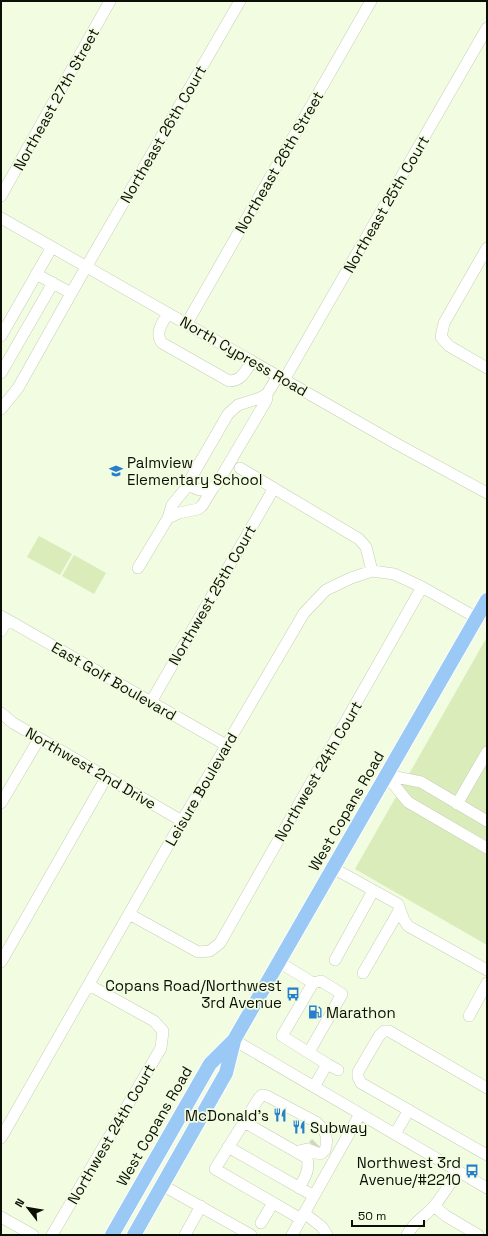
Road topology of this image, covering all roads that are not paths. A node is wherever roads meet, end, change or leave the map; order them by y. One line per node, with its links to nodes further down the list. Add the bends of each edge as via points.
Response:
1 (110, 1): 5 (street, Northeast 27th Street)
2 (240, 1): 9 (street, Northeast 26th Court)
3 (371, 1): 14 (street, Northeast 26th Street)
4 (487, 28): 19 (street, Northeast 25th Court)
5 (1, 196)
6 (1, 218): 7 (street, North Cypress Road)
7 (52, 247): 9 (street, North Cypress Road); 10 (street)
8 (487, 248): 17 (street, via 444,323 441,337 449,346)
9 (86, 267): 12 (street, Northeast 26th Court); 13 (street, North Cypress Road)
10 (36, 274): 11 (street); 15 (street)
11 (53, 283): 12 (street); 18 (street)
12 (71, 293): 22 (street, Northeast 26th Court, via 18,388)
13 (168, 313): 14 (street, North Cypress Road); 16 (street, via 158,333 162,343 229,381 239,379)
14 (187, 323): 16 (street, North Cypress Road)
15 (1, 336)
16 (252, 361): 19 (street, North Cypress Road)
17 (487, 368)
18 (1, 373)
19 (281, 378): 20 (street, Northeast 25th Court); 28 (street, North Cypress Road)
20 (267, 394): 21 (street); 23 (street, Northeast 25th Court)
21 (248, 402): 23 (street); 25 (street, via 228,414)
22 (1, 410)
23 (257, 415): 26 (street, Northeast 25th Court, via 217,484)
24 (240, 468): 27 (street)
25 (190, 482): 26 (street, via 199,489); 29 (street, via 172,506)
26 (212, 488): 29 (street, Northeast 25th Court, via 198,509)
27 (274, 488): 31 (street, via 360,539 366,547); 37 (street, Northwest 25th Court)
28 (487, 493)
29 (168, 518): 30 (street)
30 (138, 568)
31 (372, 571): 32 (street, Leisure Boulevard, via 394,574); 40 (street, Leisure Boulevard, via 326,590 304,613)
32 (422, 587): 35 (street, Leisure Boulevard); 52 (street, Northwest 24th Court, via 220,943 210,951 198,952)
33 (487, 600): 35 (main road, West Copans Road)
34 (4, 618): 36 (street); 37 (street, East Golf Boulevard)
35 (477, 618): 42 (main road, West Copans Road)
36 (1, 631)
37 (151, 702): 40 (street, East Golf Boulevard)
38 (1, 713): 39 (street, Northwest 2nd Drive, via 12,723)
39 (39, 739): 43 (street, Northwest 2nd Drive); 44 (street)
40 (226, 745): 46 (street, Leisure Boulevard)
41 (487, 752): 45 (street)
42 (386, 775): 45 (street, via 420,782); 48 (street, via 408,802); 49 (main road, West Copans Road)
43 (106, 778): 46 (street, Northwest 2nd Drive); 54 (street)
44 (1, 803)
45 (457, 804): 47 (street)
46 (182, 821): 52 (street, Leisure Boulevard)
47 (487, 821)
48 (487, 848)
49 (333, 868): 50 (street); 55 (main road, West Copans Road)
50 (373, 891): 51 (street, via 398,904); 53 (street)
51 (400, 909): 56 (street, via 408,926); 57 (street)
52 (129, 914): 60 (street, Leisure Boulevard)
53 (335, 960)
54 (1, 962)
55 (279, 962): 58 (street); 62 (main road, West Copans Road)
56 (487, 970)
57 (363, 973)
58 (313, 983): 63 (street, via 282,1036); 63 (street, via 321,981 342,994)
59 (487, 983): 61 (street)
60 (89, 985): 72 (street, Leisure Boulevard); 89 (street, Northwest 24th Court, via 154,1021 163,1031 161,1048)
61 (469, 1016)
62 (234, 1040): 66 (street); 77 (main road, West Copans Road, via 226,1072); 90 (main road, West Copans Road, via 210,1064)
63 (309, 1052): 64 (street)
64 (327, 1064): 65 (street); 66 (street)
65 (338, 1070)
66 (314, 1087): 69 (street)
67 (487, 1088): 68 (street, via 389,1030 384,1031 361,1066 358,1077 361,1083)
68 (409, 1110): 71 (street); 75 (street)
69 (360, 1114): 71 (street); 80 (street)
70 (244, 1122): 73 (street); 74 (street); 74 (street, via 258,1098 262,1095 267,1096 323,1128 327,1141)
71 (395, 1134): 76 (street)
72 (1, 1138)
73 (228, 1147): 78 (street); 81 (street, via 215,1169)
74 (313, 1149): 78 (street, via 307,1158 309,1166)
75 (487, 1155)
76 (458, 1172): 79 (street); 83 (street)
77 (162, 1185): 82 (street); 91 (main road, West Copans Road)
78 (299, 1188): 80 (street)
79 (487, 1188)
80 (314, 1196): 84 (street)
81 (273, 1203): 84 (street); 86 (street)
82 (201, 1206): 92 (street); 93 (street)
83 (434, 1206): 96 (street, via 419,1218); 97 (street)
84 (302, 1216): 94 (street); 95 (street, via 322,1227)
85 (1, 1218): 87 (street)
86 (261, 1223)
87 (18, 1231): 88 (street)
88 (33, 1235)
89 (52, 1235)
90 (112, 1235)
91 (134, 1235)
92 (185, 1235)
93 (251, 1235)
94 (292, 1235)
95 (327, 1235)
96 (407, 1235)
97 (478, 1235)

